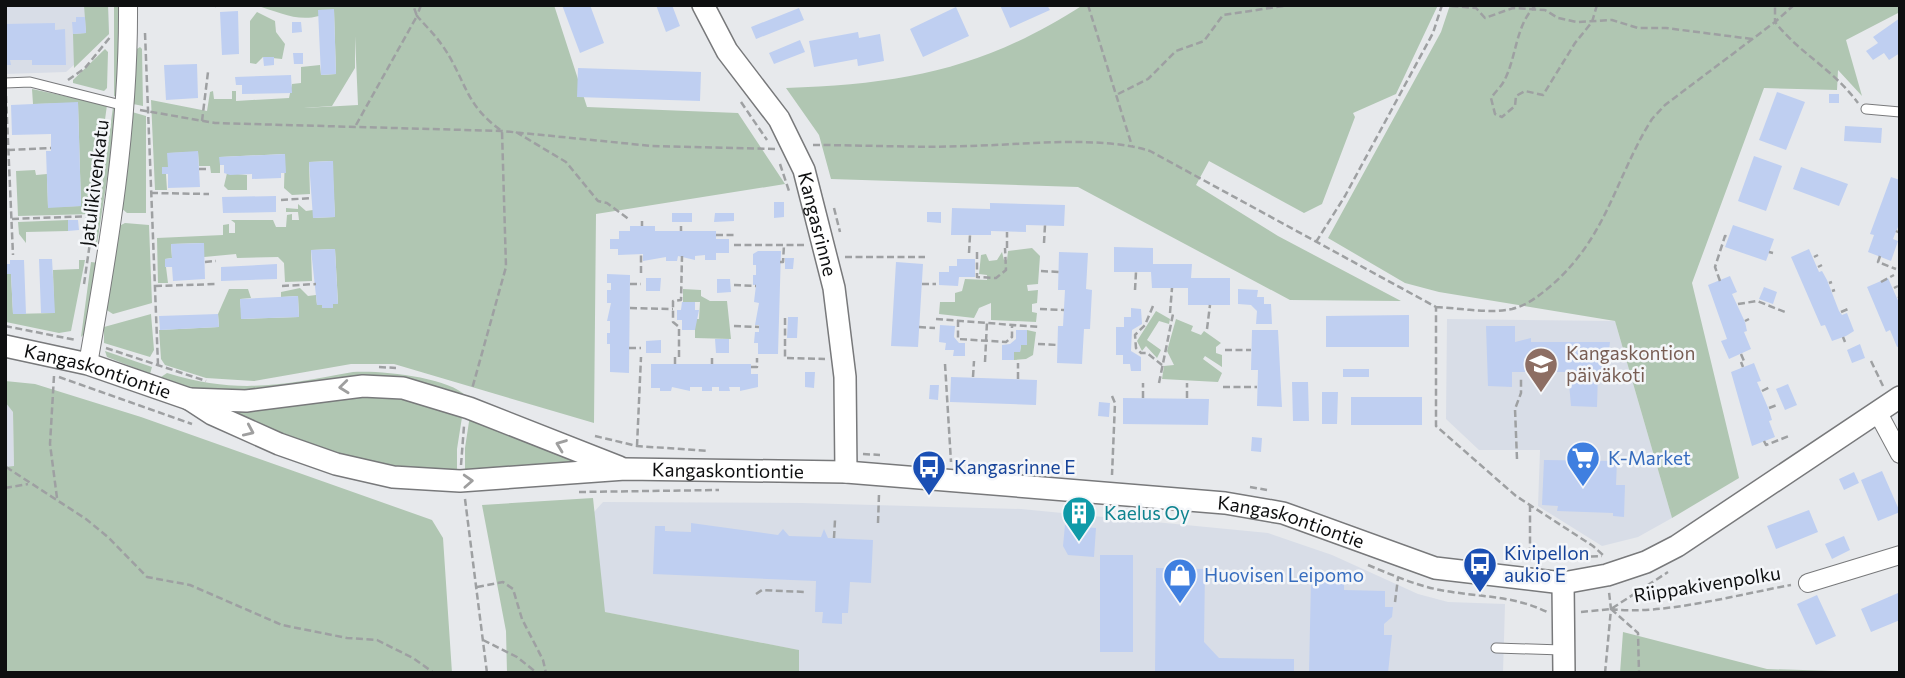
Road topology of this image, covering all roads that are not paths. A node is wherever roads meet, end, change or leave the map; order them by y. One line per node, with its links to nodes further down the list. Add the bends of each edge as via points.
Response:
1 (128, 5): 4 (street, Jatulikivenkatu)
2 (703, 5): 13 (street, Kangasrinne, via 727,51 779,119 804,170 834,288 845,377)
3 (5, 83): 4 (lane, via 30,82)
4 (125, 106): 8 (street, Jatulikivenkatu)
5 (1866, 109): 6 (lane)
6 (1900, 112)
7 (5, 346): 8 (street, Kangaskontiontie)
8 (90, 354): 10 (street, Kangaskontiontie)
9 (1892, 393): 11 (street, Kangaskontiontie)
10 (189, 398): 14 (street, Kangaskontiontie, one-way to 10, via 468,408 386,386 246,401); 14 (street, Kangaskontiontie, one-way to 14, via 212,414 278,444 393,477 460,481)
11 (1878, 413): 12 (street); 16 (street, Kangaskontiontie, via 1677,546 1646,562 1605,565)
12 (1900, 454)
13 (846, 462): 14 (street, Kangaskontiontie); 16 (street, Kangaskontiontie, via 1244,505 1283,513 1435,568 1530,568)
14 (625, 469)
15 (1900, 555): 17 (street)
16 (1563, 583): 19 (street)
17 (1808, 583)
18 (1496, 648): 19 (lane)
19 (1564, 650): 20 (street)
20 (1564, 673)

